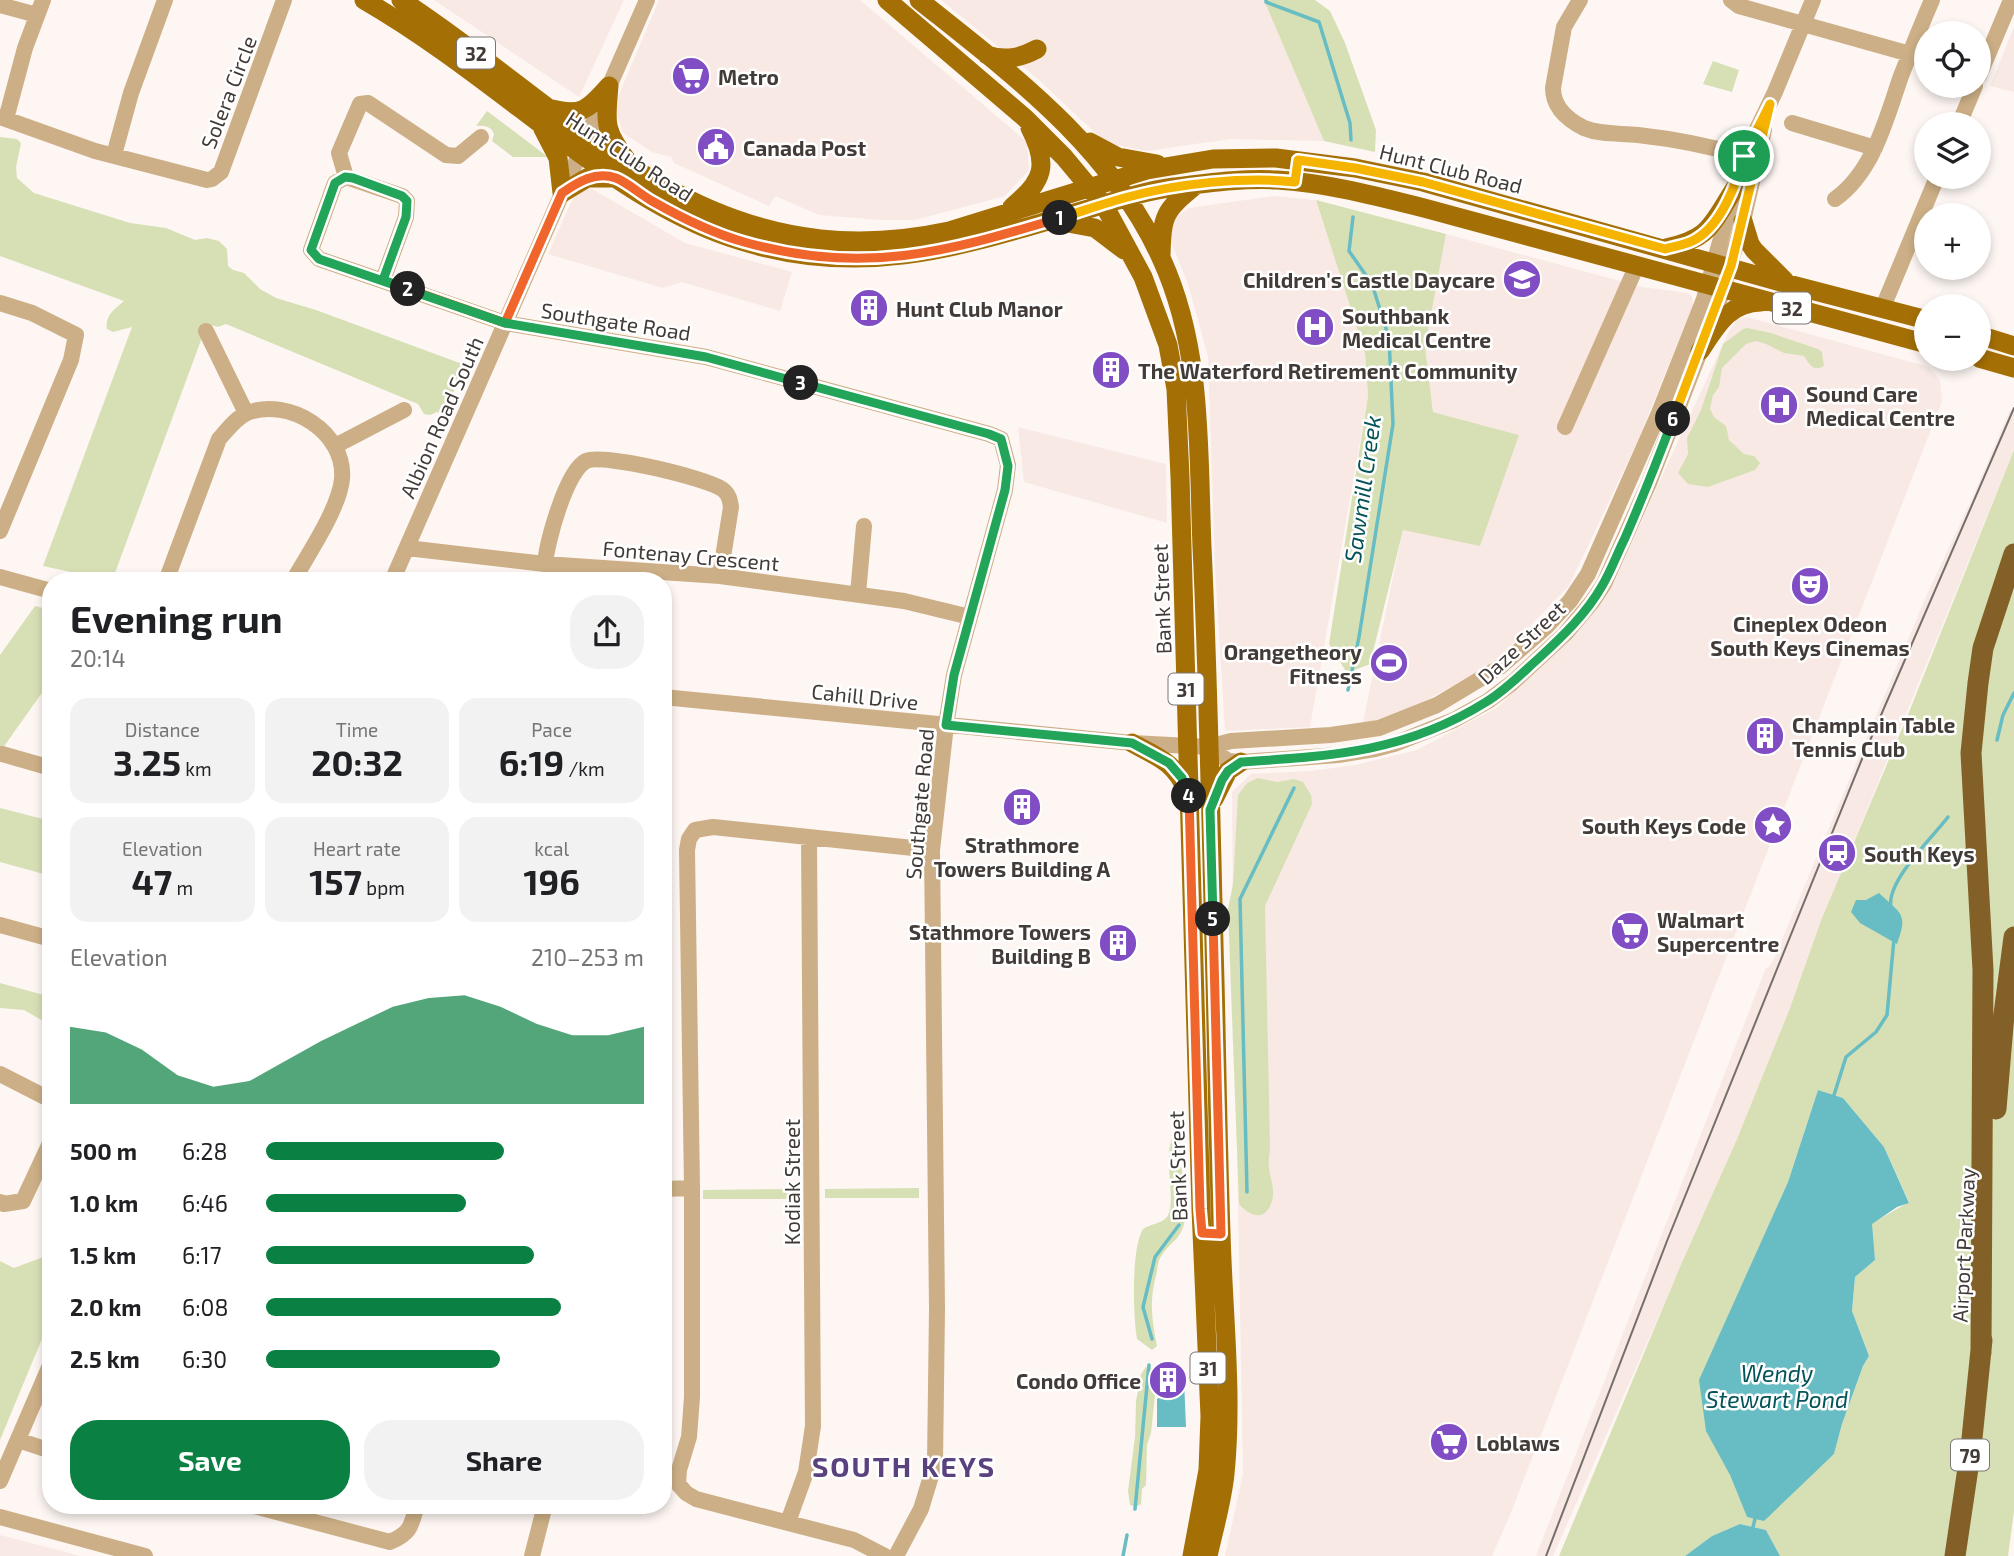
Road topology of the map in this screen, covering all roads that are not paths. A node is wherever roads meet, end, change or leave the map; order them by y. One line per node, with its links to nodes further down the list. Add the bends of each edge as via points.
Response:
1 (165, 0): 32 (street)
2 (284, 0): 32 (street, Solera Circle, via 219,174 207,180)
3 (364, 0): 24 (main road, Hunt Club Road / 32)
4 (401, 0): 24 (main road, Hunt Club Road / 32, via 449,33)
5 (647, 0): 21 (street, Albion Road South)
6 (887, 0): 22 (main road, Bank Street / 31)
7 (919, 0): 18 (main road, Bank Street / 31)
8 (1580, 0): 33 (street, via 1564,27 1553,88 1560,110 1572,121 1599,132 1643,135)
9 (1731, 0): 15 (street)
10 (1814, 0): 15 (street)
11 (1932, 0): 19 (street)
12 (2011, 0): 16 (street)
13 (0, 5): 14 (street)
14 (40, 8): 25 (street)
15 (1804, 23): 19 (street); 23 (street)
16 (1991, 48)
17 (1037, 50): 18 (main road, via 1016,58)
18 (986, 54): 20 (main road, Bank Street / 31)
19 (1910, 54): 31 (street)
20 (1017, 80): 22 (main road); 28 (main road, Bank Street / 31)
21 (609, 86): 24 (main road, via 585,110); 30 (street, Albion Road South); 36 (main road, via 608,132)
22 (1001, 98): 26 (main road, Bank Street / 31)
23 (1770, 104): 33 (street); 50 (street)
24 (545, 117): 30 (main road, Hunt Club Road / 32); 44 (main road, via 558,158)
25 (3, 118): 32 (street, Solera Circle)
26 (1025, 118): 41 (main road, Bank Street / 31); 48 (main road, via 1039,145 1042,168 1030,191)
27 (1792, 123): 31 (street)
28 (1077, 134): 35 (main road, via 1118,157); 38 (main road, Bank Street / 31)
29 (481, 137): 37 (street, via 458,156 446,155 368,103 360,104 339,153)
30 (584, 146): 36 (main road, Hunt Club Road / 32); 44 (street, Albion Road South)
31 (1875, 148): 46 (street, via 1859,176)
32 (114, 155)
33 (1744, 156): 42 (street)
34 (1298, 160): 35 (main road, Hunt Club Road / 32, via 1234,158); 39 (main road); 51 (main road, Hunt Club Road / 32, via 1423,182)
35 (1168, 165): 38 (main road, Hunt Club Road / 32)
36 (624, 174): 44 (main road, via 587,178); 48 (main road, Hunt Club Road / 32, via 712,212 818,239 876,241 925,236); 49 (main road, Hunt Club Road / 32, via 666,209 724,235 781,251 831,258 931,253)
37 (345, 177): 56 (street, via 407,201 406,217); 56 (street, via 335,183 311,250 319,259)
38 (1115, 179): 41 (main road, Hunt Club Road / 32); 45 (main road, Bank Street / 31)
39 (1295, 182): 40 (main road, Hunt Club Road / 32, via 1239,180); 55 (main road, Hunt Club Road / 32, via 1424,208)
40 (1196, 185): 45 (main road, Hunt Club Road / 32); 52 (main road, via 1165,217)
41 (1089, 186): 47 (main road, Bank Street / 31); 48 (main road, Hunt Club Road / 32)
42 (1735, 188): 51 (main road, via 1700,237); 54 (street)
43 (1932, 189): 61 (street)
44 (562, 193): 63 (street, Albion Road South)
45 (1128, 197): 47 (main road, Hunt Club Road / 32); 52 (main road, Bank Street / 31)
46 (1835, 199)
47 (1104, 205): 49 (main road, Hunt Club Road / 32); 53 (main road, Bank Street / 31)
48 (1005, 213)
49 (1053, 220): 53 (main road, via 1095,228)
50 (1743, 221): 54 (street); 57 (main road, via 1754,250)
51 (1665, 249): 54 (main road, Hunt Club Road / 32)
52 (1161, 257): 67 (main road, Bank Street / 31, via 1170,281)
53 (1136, 262): 67 (main road, Bank Street / 31)
54 (1723, 264): 57 (main road, Hunt Club Road / 32); 58 (street, Daze Street)
55 (1637, 265): 58 (main road, Hunt Club Road / 32); 74 (street)
56 (383, 280): 63 (street)
57 (1788, 284): 61 (main road, Hunt Club Road / 32)
58 (1716, 287): 59 (main road, Hunt Club Road / 32); 69 (street, Daze Street); 76 (street, Daze Street)
59 (1771, 302): 66 (main road, Hunt Club Road / 32); 69 (main road, via 1750,302 1732,310)
60 (0, 303): 80 (street, via 76,335 71,360)
61 (1883, 307): 62 (main road, Hunt Club Road / 32)
62 (1914, 316)
63 (505, 323): 81 (street, Albion Road South); 95 (street, Southgate Road, via 706,357 1001,439 1008,466 1005,490)
64 (206, 331): 73 (street)
65 (1991, 339): 68 (main road)
66 (1914, 340)
67 (1178, 344): 77 (main road, Bank Street / 31, via 1193,366)
68 (2014, 346)
69 (1700, 351): 78 (street, Daze Street)
70 (1991, 361): 71 (main road)
71 (2014, 368)
72 (404, 410): 75 (street)
73 (246, 414): 75 (street, via 286,410 314,424); 84 (street, via 219,439)
74 (1565, 427)
75 (335, 446): 85 (street, via 342,476 339,497)
76 (1630, 476): 78 (street); 89 (street, Daze Street)
77 (1189, 478): 96 (main road, Bank Street / 31); 97 (main road, Bank Street / 31)
78 (1649, 483): 92 (street, Daze Street)
79 (864, 526): 94 (street)
80 (0, 531)
81 (407, 548): 83 (street, Fontenay Crescent); 86 (street, Albion Road South)
82 (2014, 554): 126 (highway, via 1983,648 1971,753 1983,970)
83 (545, 564): 87 (street, Fontenay Crescent); 90 (street, via 550,534 572,477 587,460 599,459 642,465 724,490 731,508)
84 (169, 572)
85 (298, 572)
86 (396, 572)
87 (662, 572)
88 (672, 573): 90 (street, Fontenay Crescent)
89 (1588, 574): 92 (street); 98 (street, Daze Street, via 1546,627)
90 (720, 576): 94 (street, Fontenay Crescent)
91 (0, 577): 93 (street)
92 (1604, 584): 99 (street, Daze Street, via 1565,634)
93 (42, 589)
94 (858, 594): 95 (street, Fontenay Crescent)
95 (970, 617): 101 (street, Southgate Road)
96 (1184, 632): 97 (main road); 104 (main road, Bank Street / 31)
97 (1206, 634): 105 (main road, Bank Street / 31)
98 (1500, 667): 99 (street); 102 (street, Daze Street, via 1403,720 1379,728)
99 (1512, 683): 107 (street, Daze Street, via 1454,720 1406,740)
100 (672, 698): 101 (street, Cahill Drive)
101 (946, 725): 103 (street, Cahill Drive); 113 (street, Southgate Road)
102 (1303, 738): 105 (street, Daze Street, via 1231,741); 107 (street)
103 (1132, 743): 104 (street, Cahill Drive); 110 (main road, via 1169,763 1182,778)
104 (1188, 746): 105 (street, Daze Street); 110 (main road, Bank Street / 31)
105 (1209, 747): 108 (street, Daze Street, via 1228,761); 111 (main road, Bank Street / 31)
106 (2, 754): 109 (street)
107 (1305, 758): 108 (street, Daze Street)
108 (1241, 762): 111 (main road, via 1222,780)
109 (42, 765)
110 (1190, 800): 125 (main road, Bank Street / 31)
111 (1210, 810): 125 (main road, Bank Street / 31)
112 (809, 838): 113 (street); 122 (street, via 713,827 695,830 688,839); 135 (street, Kodiak Street, via 813,1426 806,1472)
113 (932, 850): 139 (street, Southgate Road, via 935,1463 921,1509)
114 (0, 925): 115 (street)
115 (42, 937)
116 (2014, 937): 118 (highway, Airport Parkway / 79)
117 (2014, 967): 118 (highway)
118 (2004, 1014): 126 (highway, Airport Parkway / 79)
119 (0, 1074): 120 (street)
120 (42, 1095)
121 (42, 1160): 124 (street, via 23,1201)
122 (692, 1188): 123 (street); 135 (street, via 691,1421 678,1484 696,1499)
123 (672, 1189)
124 (0, 1202)
125 (1212, 1233): 140 (main road, Bank Street / 31, via 1208,1470); 141 (main road, Bank Street / 31, via 1228,1425 1220,1507)
126 (1981, 1353): 142 (highway, Airport Parkway / 79)
127 (42, 1384): 128 (street)
128 (18, 1440): 129 (street); 130 (street)
129 (42, 1448)
130 (0, 1481)
131 (284, 1514): 132 (street, via 390,1542 409,1530)
132 (414, 1514)
133 (543, 1514): 137 (street)
134 (0, 1517): 136 (street)
135 (788, 1522): 138 (street, via 854,1540)
136 (145, 1556)
137 (532, 1556)
138 (885, 1556)
139 (896, 1556)
140 (1192, 1556)
141 (1208, 1556)
142 (1955, 1556)

